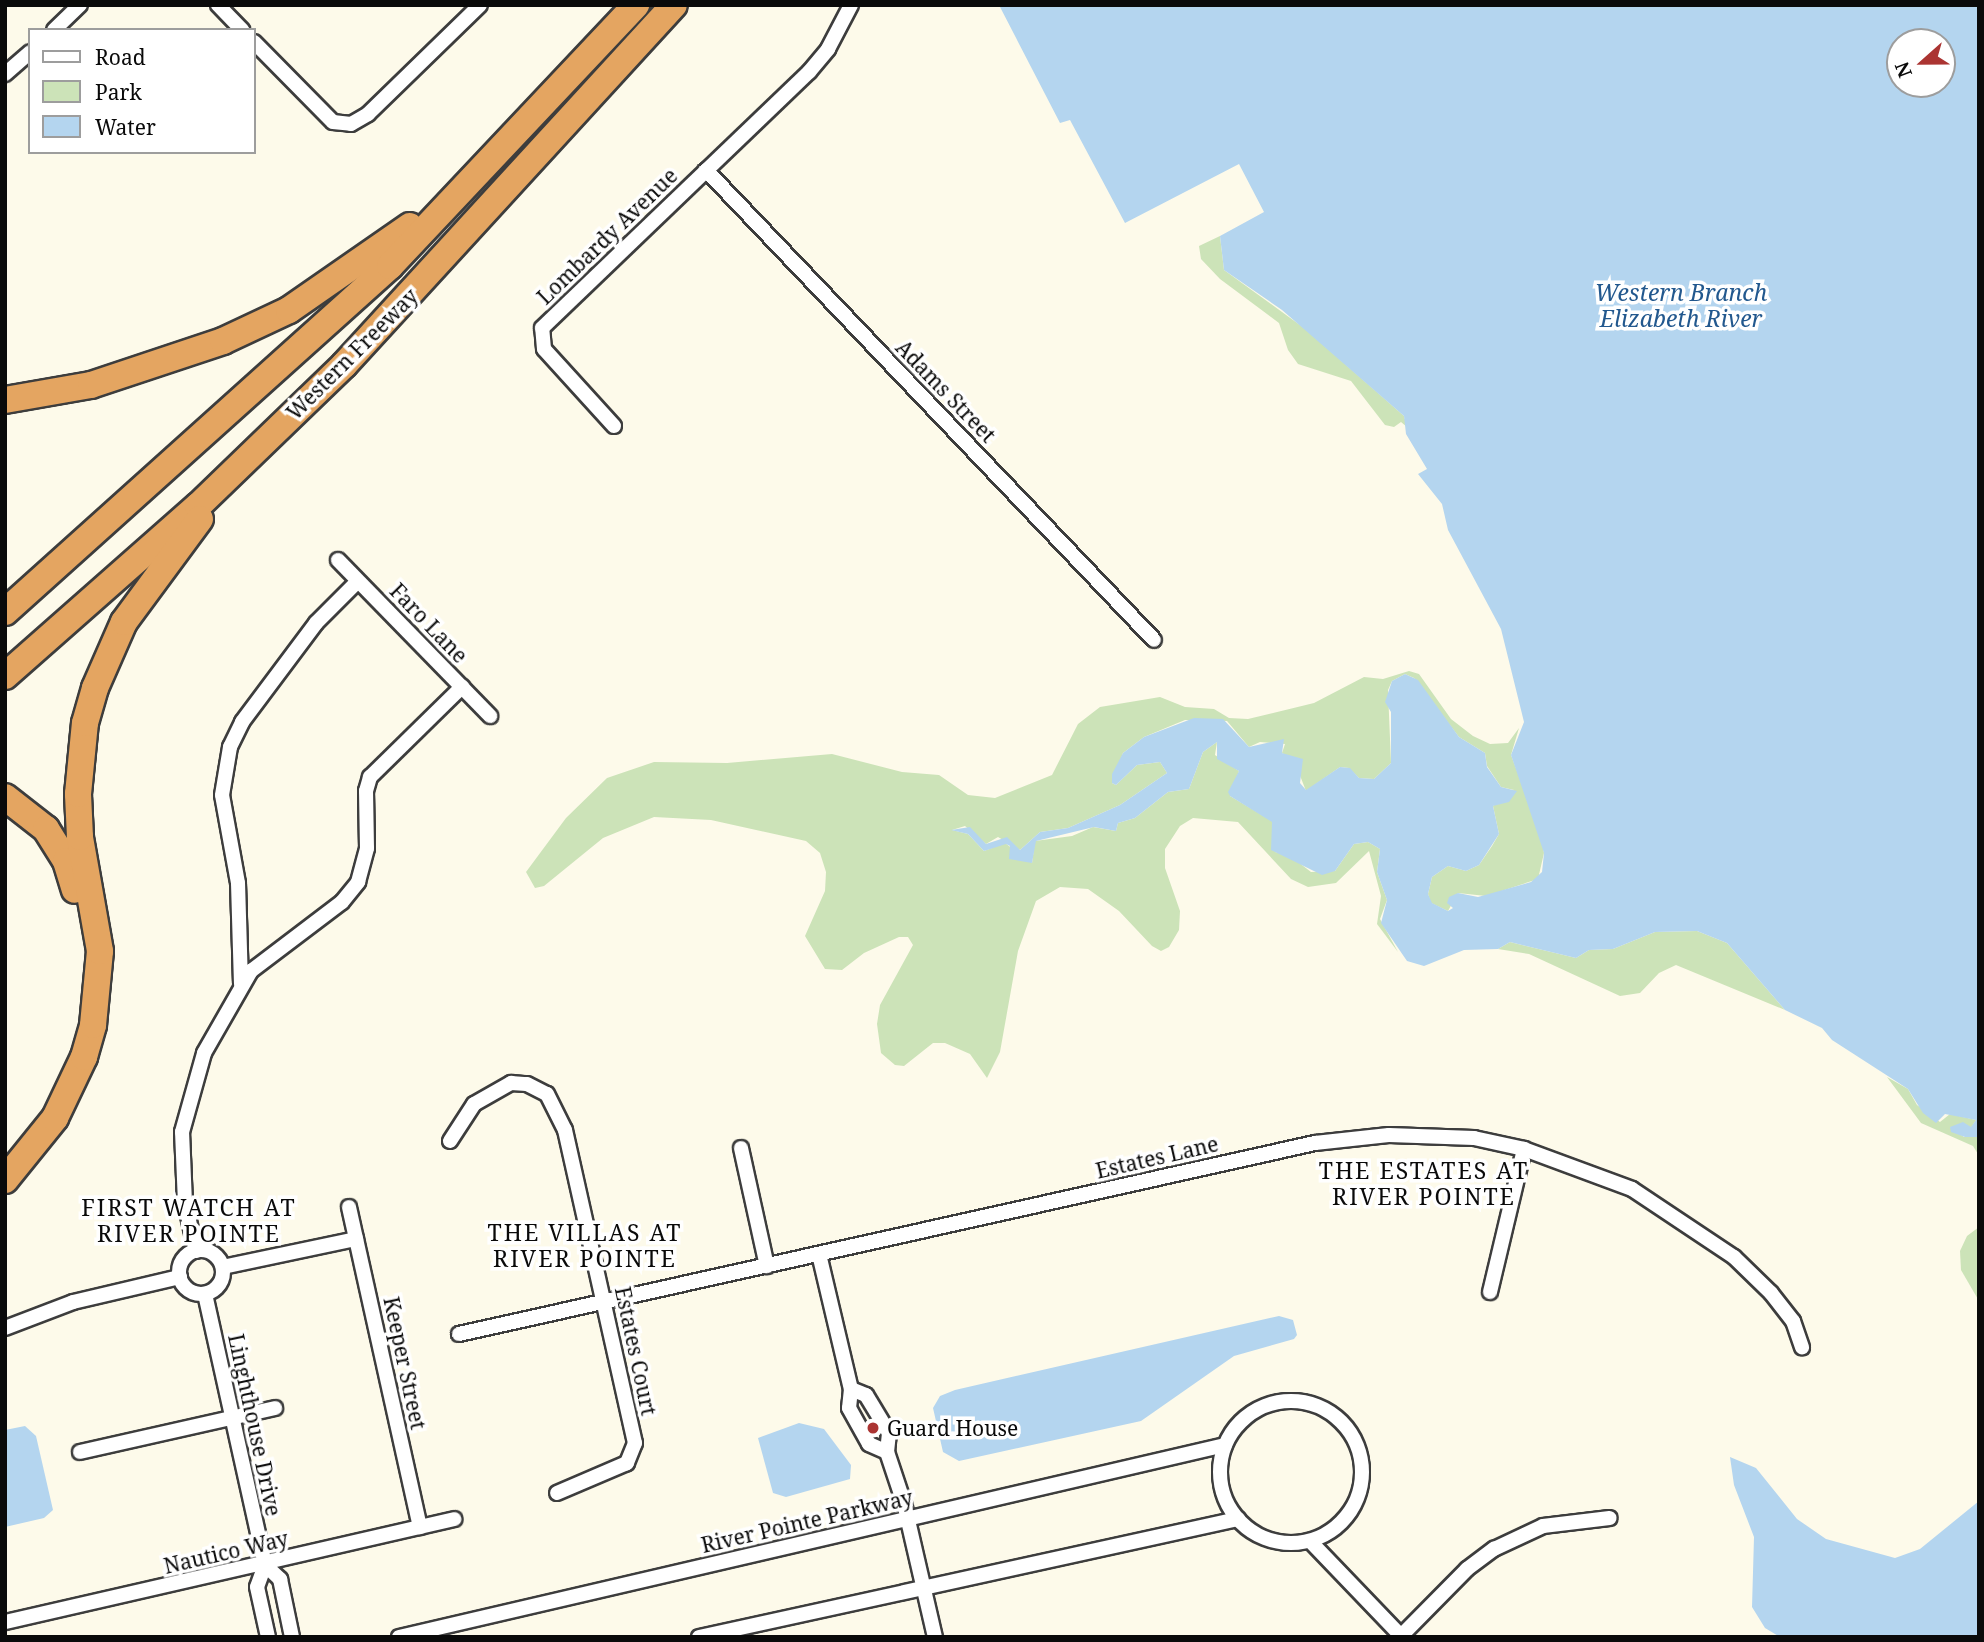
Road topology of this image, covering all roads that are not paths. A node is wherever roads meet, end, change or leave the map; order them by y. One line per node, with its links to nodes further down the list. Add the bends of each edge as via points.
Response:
1 (80, 5): 7 (street)
2 (218, 5): 8 (street)
3 (480, 5): 9 (street, via 374,108 351,124 333,122)
4 (636, 5): 12 (highway, Western Freeway)
5 (674, 5): 16 (highway, Western Freeway, via 385,324)
6 (851, 5): 13 (street, Lombardy Avenue, via 809,72)
7 (56, 28)
8 (240, 28)
9 (256, 44)
10 (28, 54): 11 (street)
11 (5, 74)
12 (488, 164): 14 (highway, via 371,255 289,310 158,365 91,385); 19 (highway, Western Freeway, via 390,266)
13 (706, 170): 15 (street, Lombardy Avenue, via 539,335 544,349); 20 (street, Adams Street)
14 (5, 400)
15 (614, 426)
16 (238, 468): 21 (highway, Western Freeway); 30 (highway, via 135,606 95,688 85,723 78,794 80,837 100,951 93,1025 84,1057 55,1118)
17 (338, 560): 18 (street, Faro Lane)
18 (358, 581): 22 (street, Faro Lane); 25 (street, via 316,623 249,712 230,747 222,795 238,883)
19 (5, 612)
20 (1154, 640)
21 (5, 676)
22 (462, 687): 23 (street, Faro Lane); 25 (street, via 370,777 367,848 350,894 263,959)
23 (490, 716)
24 (5, 797): 29 (highway, via 46,829 66,861 79,909 84,954 82,992 68,1055 43,1108)
25 (241, 984): 33 (street, via 204,1053 186,1106 182,1168)
26 (450, 1140): 40 (street, Estates Court, via 463,1116 490,1091 511,1083 527,1084 547,1094 565,1130)
27 (741, 1148): 35 (street)
28 (1524, 1149): 34 (street, Estates Lane, via 1474,1138 1389,1135 1314,1143); 38 (street); 43 (street, Estates Lane, via 1632,1189 1683,1220 1771,1293 1793,1321)
29 (7, 1153)
30 (5, 1180)
31 (349, 1207): 32 (street, Keeper Street)
32 (356, 1239): 36 (street); 55 (street, Keeper Street)
33 (196, 1251): 36 (street, via 216,1255); 37 (street, via 184,1258)
34 (819, 1254): 35 (street, Estates Lane); 44 (street)
35 (767, 1266): 40 (street, Estates Lane)
36 (223, 1267): 39 (street, via 220,1285)
37 (180, 1277): 39 (street, via 192,1292); 41 (street, via 73,1302)
38 (1490, 1292)
39 (205, 1294): 46 (street, Linghthouse Drive)
40 (604, 1301): 42 (street, Estates Lane); 50 (street, Estates Court, via 635,1443 633,1456)
41 (5, 1328)
42 (459, 1334)
43 (1802, 1347)
44 (851, 1389): 48 (street, via 866,1395 879,1415 889,1433); 48 (street, via 849,1408 869,1444)
45 (275, 1408): 46 (street)
46 (232, 1418): 49 (street); 57 (street, Linghthouse Drive)
47 (1225, 1445): 53 (street, via 1221,1484); 54 (street, River Pointe Parkway); 56 (street, via 1244,1417 1275,1402 1308,1402 1339,1417 1358,1445 1363,1479 1351,1511 1340,1524)
48 (887, 1451): 54 (street)
49 (80, 1452)
50 (557, 1493)
51 (1609, 1518): 65 (street, via 1543,1526 1493,1549 1467,1569)
52 (454, 1519): 55 (street, Nautico Way)
53 (1238, 1519): 56 (street, via 1271,1540); 58 (street)
54 (908, 1520): 58 (street); 62 (street, River Pointe Parkway)
55 (420, 1527): 57 (street, Nautico Way)
56 (1310, 1541): 65 (street)
57 (265, 1565): 59 (street, Nautico Way); 60 (street, Linghthouse Drive, via 257,1587); 61 (street, Linghthouse Drive, via 280,1579)
58 (923, 1587): 63 (street); 64 (street)
59 (5, 1622)
60 (268, 1637)
61 (292, 1637)
62 (399, 1637)
63 (699, 1637)
64 (935, 1637)
65 (1402, 1637)

